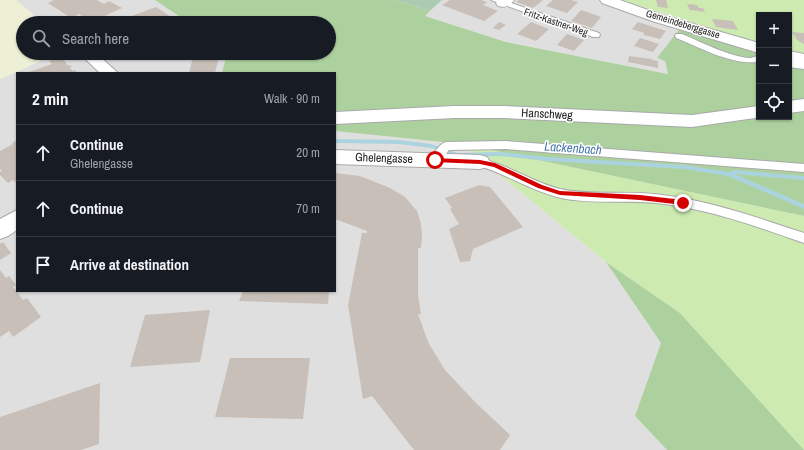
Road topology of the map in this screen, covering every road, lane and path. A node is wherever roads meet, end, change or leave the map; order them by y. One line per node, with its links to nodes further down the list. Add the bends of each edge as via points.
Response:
1 (607, 0): 5 (street, Gemeindeberggasse)
2 (502, 1): 3 (lane, Fritz-Kastner-Weg)
3 (596, 35)
4 (679, 36): 9 (lane, via 731,58)
5 (756, 50)
6 (792, 57): 7 (street)
7 (804, 59)
8 (95, 60): 12 (street)
9 (756, 60)
10 (792, 64): 11 (lane)
11 (804, 66)
12 (109, 72)
13 (804, 105): 14 (street)
14 (792, 107)
15 (756, 112): 16 (street, Hanschweg, via 692,121 504,112)
16 (336, 118)
17 (440, 153): 18 (street, Ghelengasse); 19 (street, Ghelengasse); 20 (lane, via 506,145)
18 (336, 157)
19 (480, 162): 23 (lane, via 495,165 560,193 640,197 705,207)
20 (804, 168)
21 (16, 220): 22 (street)
22 (0, 230)
23 (804, 238)

